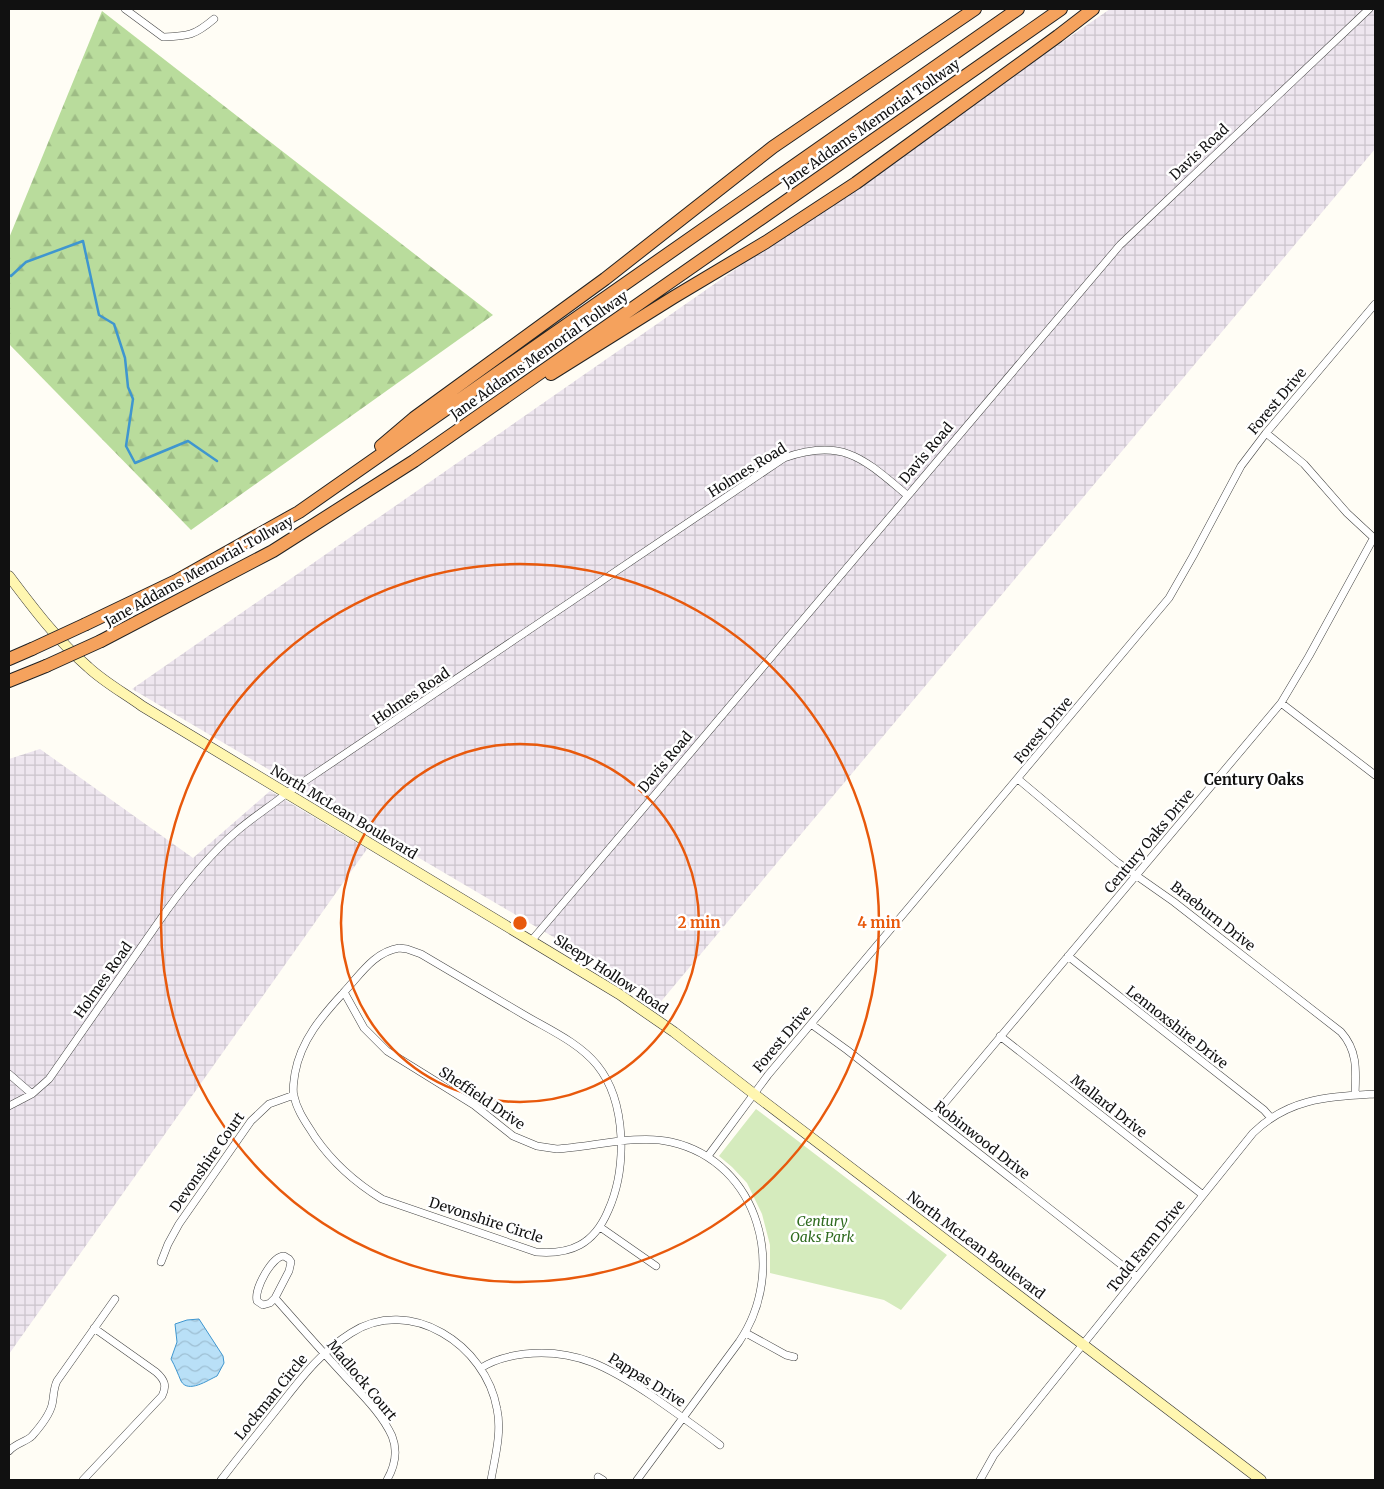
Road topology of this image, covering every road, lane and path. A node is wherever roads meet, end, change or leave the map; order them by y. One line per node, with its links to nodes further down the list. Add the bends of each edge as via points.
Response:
1 (125, 9): 7 (street, via 162,37 200,32)
2 (975, 9): 12 (highway, via 772,147 605,279 414,418)
3 (1018, 9): 12 (highway, Jane Addams Memorial Tollway)
4 (1061, 9): 10 (highway, Jane Addams Memorial Tollway)
5 (1093, 9): 10 (highway, via 856,183)
6 (1369, 9): 11 (street, Davis Road, via 1120,245)
7 (214, 19)
8 (1375, 304): 9 (street, Forest Drive)
9 (1266, 433): 13 (street, via 1304,464); 19 (street, Forest Drive, via 1241,466 1169,598)
10 (414, 461): 16 (highway, Jane Addams Memorial Tollway, bridge, via 273,551 101,641)
11 (907, 495): 20 (street, Holmes Road, via 869,464 838,450 812,450 784,458); 22 (street, Davis Road)
12 (322, 496): 15 (highway, Jane Addams Memorial Tollway, bridge, via 176,581)
13 (1374, 539): 17 (street, Century Oaks Drive)
14 (9, 576): 20 (main road, North McLean Boulevard, via 39,616 89,668 142,706)
15 (9, 659)
16 (9, 681)
17 (1281, 703): 18 (street); 21 (street, Century Oaks Drive)
18 (1375, 776)
19 (1018, 779): 21 (street, Braeburn Drive, via 1117,862); 25 (street, Forest Drive)
20 (288, 794): 22 (main road, North McLean Boulevard); 29 (street, Holmes Road, via 238,830 187,882 52,1074)
21 (1136, 874): 23 (street, Century Oaks Drive); 33 (street, Braeburn Drive, via 1342,1032 1356,1058)
22 (532, 940): 26 (main road, Sleepy Hollow Road)
23 (1068, 956): 27 (street, Century Oaks Drive); 36 (street, Lennoxshire Drive)
24 (344, 992): 32 (street, Devonshire Circle, via 305,1042 296,1070); 37 (street, Sheffield Drive, via 364,1028 381,1046 474,1105 524,1142 547,1148 578,1148); 37 (street, Devonshire Circle, via 368,964 390,949 407,949 420,954 589,1056 604,1075 613,1096)
25 (811, 1024): 30 (street, Forest Drive); 35 (street, Robinwood Drive)
26 (674, 1032): 30 (main road, North McLean Boulevard)
27 (1000, 1036): 35 (street, Century Oaks Drive); 39 (street, Mallard Drive)
28 (9, 1074): 29 (street)
29 (32, 1094): 34 (street, Holmes Road)
30 (754, 1094): 38 (street, Forest Drive); 48 (main road, North McLean Boulevard)
31 (1375, 1094): 33 (street, Todd Farm Drive)
32 (294, 1095): 40 (street, Devonshire Circle, via 298,1108 327,1155 360,1184 386,1201 536,1252 560,1252 573,1248); 41 (street, Devonshire Court, via 269,1104 251,1121 179,1224)
33 (1355, 1095): 36 (street, Todd Farm Drive, via 1332,1096 1298,1104)
34 (9, 1106)
35 (933, 1117): 43 (street, Robinwood Drive)
36 (1271, 1118): 39 (street, Todd Farm Drive, via 1253,1133)
37 (620, 1142): 38 (street, Sheffield Drive, via 670,1141); 40 (street, Devonshire Circle, via 618,1183)
38 (708, 1156): 47 (street, Sheffield Drive, via 743,1192 758,1227 763,1254 762,1281 756,1310)
39 (1203, 1195): 43 (street, Todd Farm Drive)
40 (600, 1228): 42 (street)
41 (162, 1262)
42 (656, 1266)
43 (1137, 1277): 48 (street, Todd Farm Drive)
44 (275, 1298): 44 (street, via 291,1266 284,1256 272,1262 257,1292 257,1300 264,1304); 49 (street, Madlock Court)
45 (114, 1299): 46 (street)
46 (94, 1328): 54 (street, via 57,1381 45,1419 31,1437); 55 (street, via 156,1372 164,1380 165,1387 162,1396)
47 (746, 1333): 50 (street); 52 (street, Sheffield Drive)
48 (1082, 1345): 60 (street, Todd Farm Drive, via 994,1455); 61 (main road, North McLean Boulevard)
49 (324, 1354): 51 (street, Lockman Circle, via 360,1328 394,1319 443,1333 469,1353); 56 (street, Lockman Circle); 57 (street, Madlock Court, via 375,1410 392,1437 396,1453)
50 (794, 1357)
51 (481, 1368): 52 (street, Pappas Drive, via 521,1354 574,1356 613,1371); 58 (street, Lockman Circle, via 492,1391 499,1420)
52 (684, 1418): 53 (street, Pappas Drive); 59 (street, Sheffield Drive)
53 (720, 1445)
54 (9, 1451)
55 (82, 1480)
56 (221, 1480)
57 (387, 1480)
58 (491, 1480)
59 (637, 1480)
60 (980, 1480)
61 (1260, 1480)

